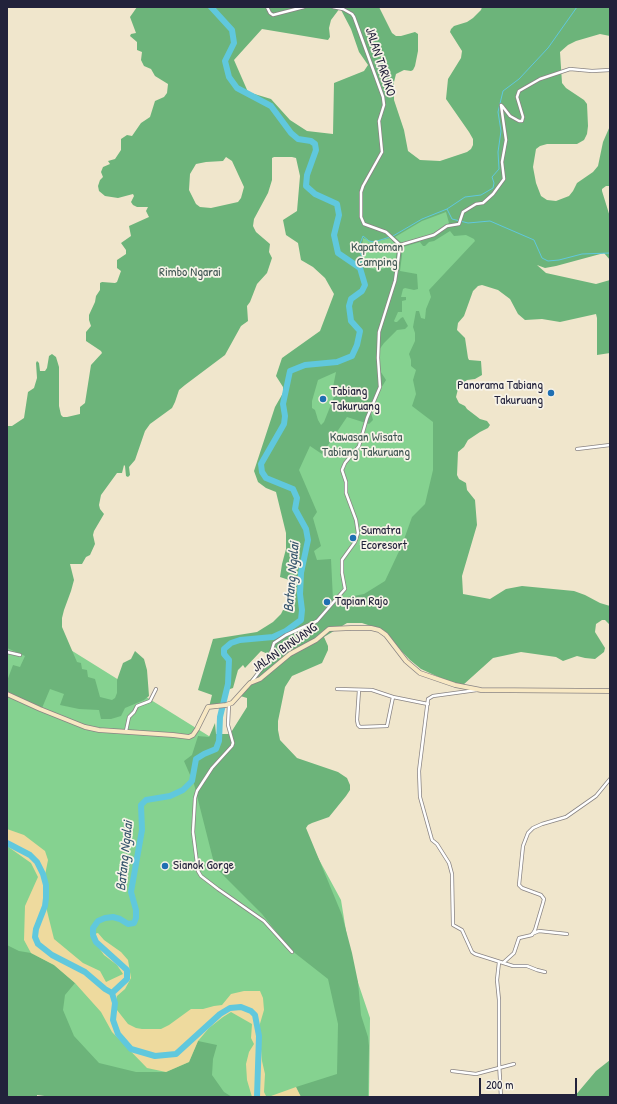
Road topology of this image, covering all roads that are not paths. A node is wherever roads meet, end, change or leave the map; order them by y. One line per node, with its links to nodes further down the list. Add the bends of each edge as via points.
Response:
1 (267, 7): 2 (street, via 270,13 274,14)
2 (304, 7)
3 (333, 7): 5 (street, JALAN TARUKO, via 343,9 354,16 384,105 380,121 382,152 363,186 362,219 364,224 383,230)
4 (610, 70): 5 (street, via 570,69 540,79 519,91 517,97 522,121 510,116 500,106 506,140 502,162 504,179 483,203 476,204 464,212 459,224 447,226 434,235)
5 (400, 245): 10 (street, via 395,282 379,332 380,386 359,446 342,470 358,533 356,542 342,560 345,589 317,621 274,643 269,659)
6 (610, 444): 7 (street)
7 (577, 449)
8 (7, 652): 9 (street)
9 (20, 655)
10 (250, 683): 14 (main road, JALAN BINUANG, via 260,679 290,654 316,640 329,629 371,628 386,635 406,661 420,673 442,682); 18 (main road, JALAN BINUANG, via 237,699)
11 (156, 689): 20 (street, via 150,701 137,706 129,717)
12 (337, 689): 13 (street)
13 (359, 690): 17 (street, via 372,690); 17 (street, via 357,720 360,727 387,726)
14 (481, 690): 15 (main road, JALAN BINUANG); 19 (street, via 433,696 428,699)
15 (610, 691)
16 (7, 694): 20 (main road, via 85,728)
17 (393, 696): 19 (street)
18 (227, 704): 20 (main road, via 208,707 197,729 189,737); 24 (street, via 232,746 212,768 195,798 193,832 198,871 218,889 264,921)
19 (428, 704): 25 (street, via 419,771 420,797 432,840 449,864 452,874 453,925 462,930 472,952)
20 (126, 732)
21 (610, 779): 22 (street, via 596,796 566,817 542,824 528,833 523,846 519,885 538,893 544,899)
22 (532, 934): 23 (street, via 539,931); 26 (street, via 520,936 514,953)
23 (567, 934)
24 (292, 952)
25 (499, 962): 26 (street); 29 (street)
26 (503, 962): 27 (street)
27 (545, 972)
28 (514, 1064): 29 (street)
29 (499, 1068): 30 (street, via 476,1074); 31 (street)
30 (452, 1071)
31 (501, 1097)

